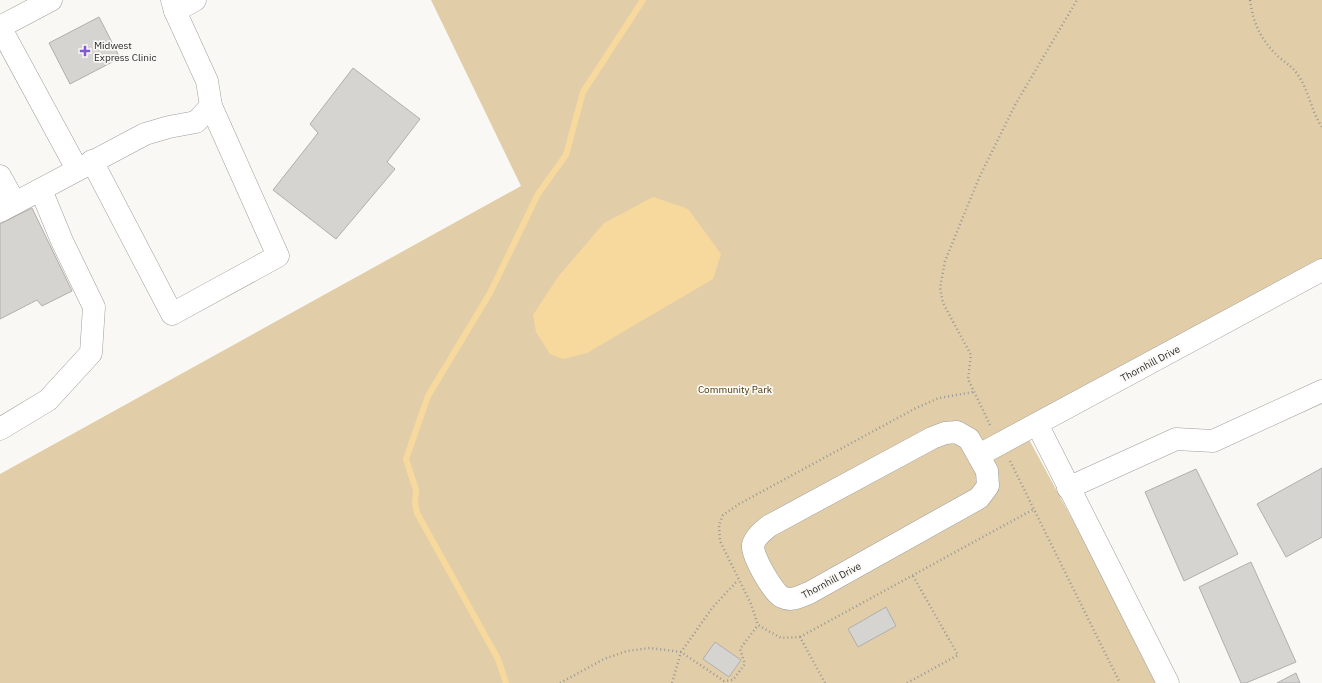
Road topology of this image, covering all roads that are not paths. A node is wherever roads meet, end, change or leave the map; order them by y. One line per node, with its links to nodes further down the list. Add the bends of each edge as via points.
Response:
1 (51, 0): 4 (street)
2 (195, 0): 3 (street)
3 (173, 5): 5 (street, via 207,82)
4 (0, 27): 6 (street)
5 (211, 106): 6 (street, via 196,122 144,134); 6 (street, via 278,256 172,314)
6 (84, 165): 8 (street)
7 (0, 176): 9 (street)
8 (41, 190): 9 (street); 13 (street, via 62,242 94,307 91,353 48,400)
9 (7, 207)
10 (1322, 270): 12 (street, Thornhill Drive)
11 (1322, 391): 15 (street, via 1214,441 1176,438)
12 (1037, 424): 14 (street, Thornhill Drive); 15 (street)
13 (0, 429)
14 (979, 455): 14 (street, Thornhill Drive, via 970,439 957,432 932,438 769,526 760,533 753,545 754,555 774,591 783,598 795,599 980,498 988,486 986,471)
15 (1068, 488): 16 (street)
16 (1168, 683)

